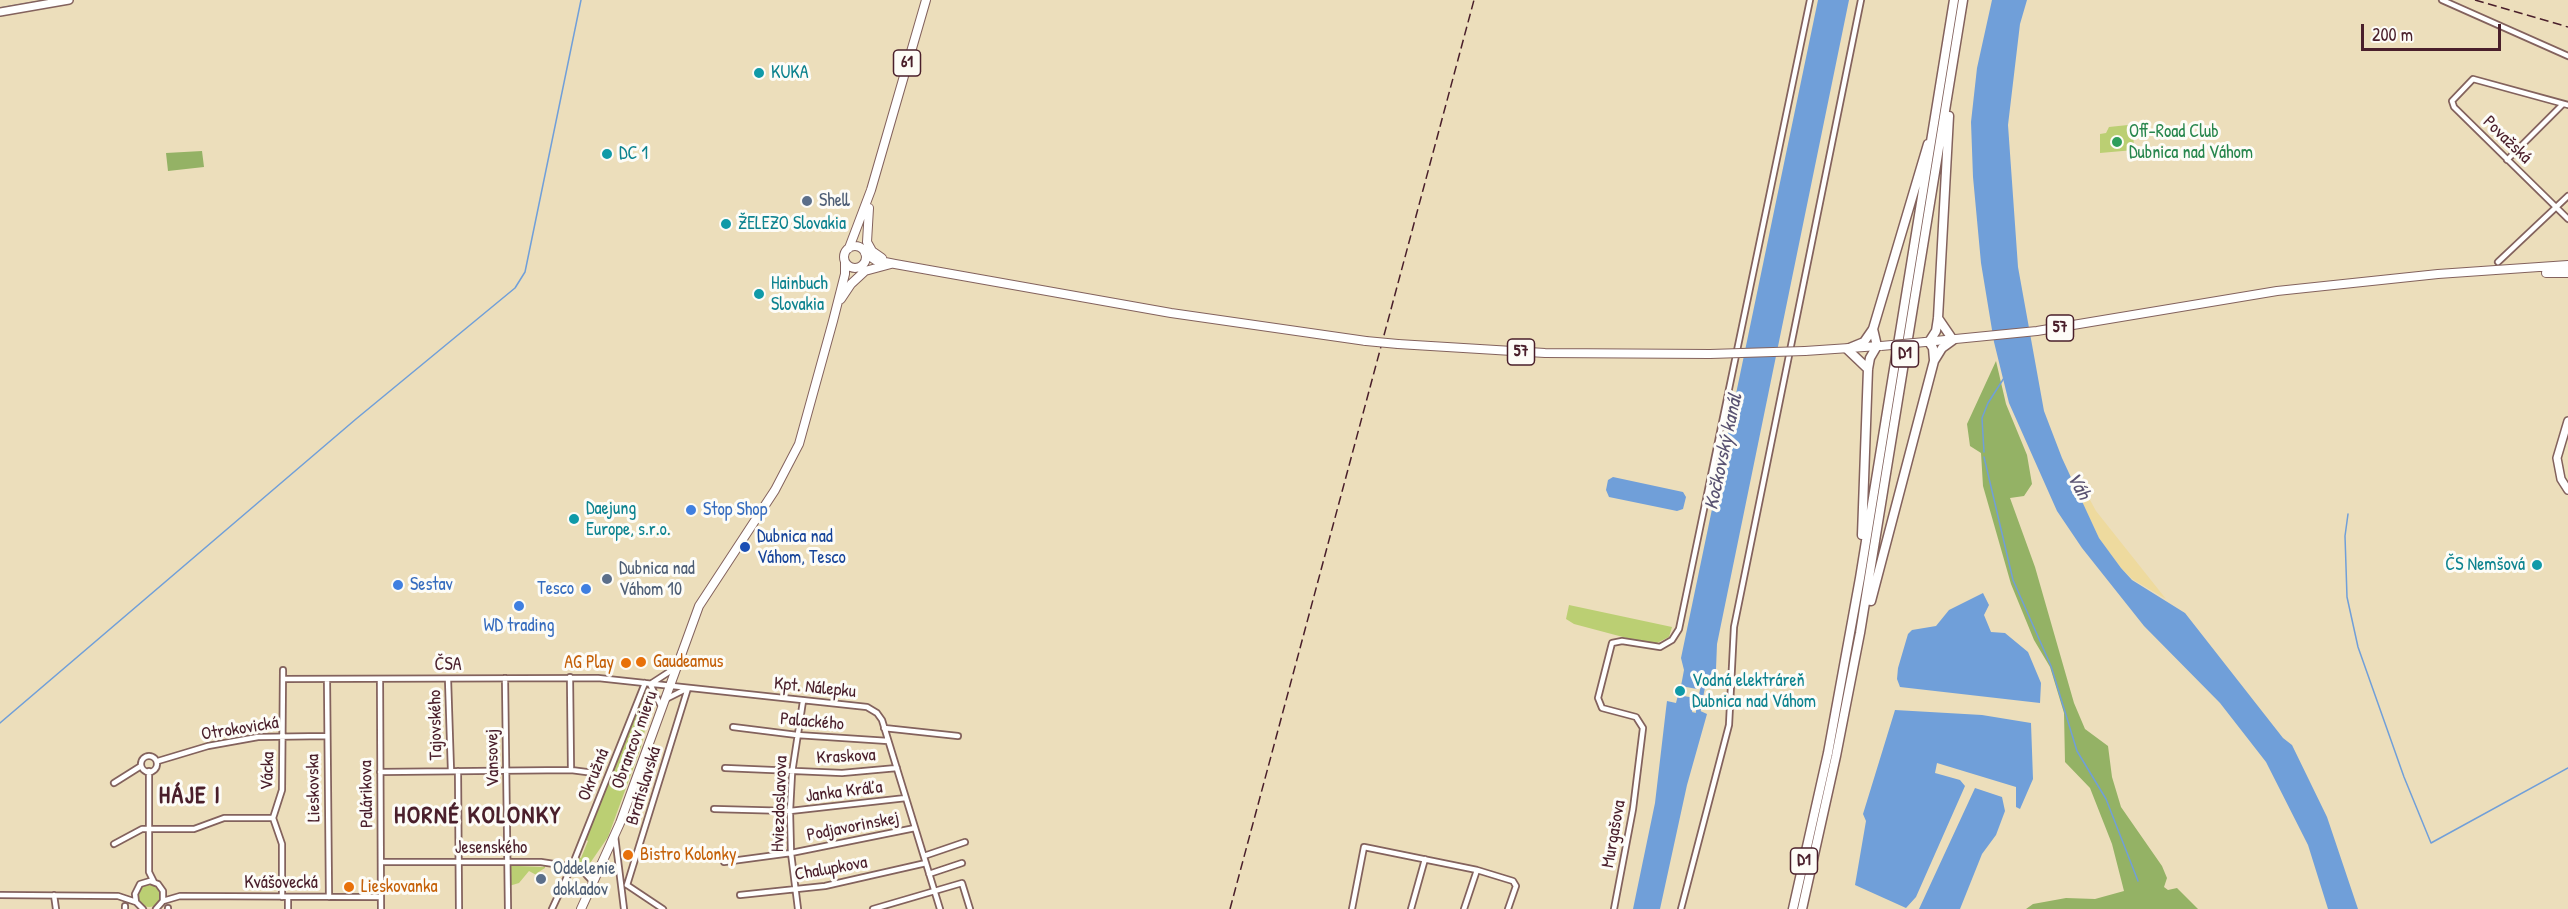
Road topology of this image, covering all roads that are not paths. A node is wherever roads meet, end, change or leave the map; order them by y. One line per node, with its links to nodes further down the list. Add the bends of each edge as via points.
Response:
1 (69, 0): 8 (main road)
2 (926, 0): 14 (main road, 61)
3 (1810, 0): 135 (street, Murgašova, via 1679,628 1672,640 1660,647 1619,641 1609,648 1599,704 1641,721 1643,732)
4 (1861, 0): 136 (street, via 1734,627 1729,725)
5 (1954, 0): 12 (highway, D1)
6 (1963, 0): 10 (highway, D1)
7 (2442, 0): 9 (street)
8 (0, 12)
9 (2568, 56)
10 (1951, 76): 30 (highway); 41 (highway, D1)
11 (2566, 105): 13 (street); 13 (street, Považská, via 2474,78 2454,96 2454,107)
12 (1932, 136): 31 (highway, via 1923,155); 40 (highway, D1)
13 (2507, 160): 16 (street, Považská)
14 (871, 190): 17 (main road, 61); 23 (main road, via 867,242 874,253)
15 (2568, 196): 16 (street)
16 (2557, 208): 18 (street, Považská); 22 (street)
17 (862, 217): 19 (main road, 61); 20 (main road, 61, via 860,238)
18 (2568, 219)
19 (849, 248): 20 (main road, via 856,246); 21 (main road, 61)
20 (864, 251): 23 (main road, 57, via 875,260); 25 (main road, 61, via 865,262)
21 (845, 262): 25 (main road); 28 (main road, 61)
22 (2498, 262)
23 (895, 264): 25 (main road, 57, via 870,263); 29 (main road, via 860,275); 35 (main road, 57, bridge, via 1226,322 1398,344 1545,353 1710,354)
24 (2568, 265): 27 (main road, 57)
25 (859, 267): 28 (main road, 61)
26 (2568, 273): 27 (main road, 57)
27 (2432, 277): 32 (main road, 57, via 2277,291 2057,328)
28 (840, 294): 29 (main road, 61)
29 (837, 305): 42 (main road, Obrancov mieru / 61, via 801,435 775,490 703,599)
30 (1938, 318): 32 (highway); 33 (highway, via 1936,331)
31 (1873, 329): 34 (highway); 35 (highway, via 1864,342)
32 (1955, 340): 33 (main road, 57); 36 (highway, via 1942,348)
33 (1927, 342): 34 (main road, 57, bridge); 36 (highway, via 1933,348)
34 (1879, 346): 35 (main road, 57); 37 (highway)
35 (1847, 348): 37 (highway)
36 (1934, 361): 41 (highway)
37 (1868, 369): 40 (highway)
38 (2568, 421): 39 (main road, via 2558,458 2561,479)
39 (2568, 490)
40 (1860, 578): 137 (highway, D1, via 1830,743)
41 (1860, 633): 138 (highway, D1)
42 (677, 667): 50 (street); 51 (main road, Obrancov mieru / 61)
43 (283, 670): 46 (street, Vácka)
44 (570, 677): 45 (street, ČSA); 50 (street, ČSA); 68 (street)
45 (505, 678): 49 (street, ČSA); 67 (street, Vansovej)
46 (282, 679): 47 (street); 58 (street, Vácka)
47 (327, 679): 48 (street, ČSA); 60 (street, Lieskovska)
48 (380, 679): 49 (street, ČSA); 72 (street, Palárikova)
49 (448, 679): 70 (street, Tajovského)
50 (648, 683): 51 (street, ČSA); 55 (street); 94 (street, Okružná)
51 (670, 686): 52 (street, Kpt. Nálepku); 53 (main road, Obrancov mieru / 61)
52 (688, 688): 53 (street); 54 (street, Kpt. Nálepku); 101 (street, Bratislavská)
53 (665, 700): 55 (main road, Obrancov mieru / 61)
54 (803, 700): 57 (street, Kpt. Nálepku, via 867,707 877,712); 59 (street, Hviezdoslavova)
55 (662, 709): 82 (main road, Obrancov mieru / 61)
56 (733, 727): 59 (street, Palackého)
57 (884, 728): 61 (street); 62 (street, Kpt. Nálepku)
58 (282, 735): 60 (street, Otrokovická); 63 (street, Otrokovická, via 208,746); 79 (street, Vácka, via 282,790)
59 (797, 735): 62 (street, Palackého); 74 (street, Hviezdoslavova)
60 (327, 736): 112 (street, Lieskovska)
61 (958, 736)
62 (888, 741): 66 (street, Kpt. Nálepku)
63 (158, 761): 64 (street, via 148,757); 69 (street)
64 (141, 766): 69 (street); 75 (street)
65 (724, 768): 74 (street, Kraskova)
66 (897, 768): 74 (street, Kraskova); 76 (street, Kpt. Nálepku)
67 (506, 770): 68 (street); 71 (street); 88 (street, Vansovej)
68 (571, 770): 73 (street)
69 (149, 771): 81 (street)
70 (451, 771): 71 (street); 72 (street)
71 (458, 771): 90 (street, Tajovského)
72 (380, 772): 89 (street, Palárikova)
73 (594, 773)
74 (792, 773): 78 (street, Hviezdoslavova)
75 (114, 783)
76 (906, 798): 78 (street, Janka Kráľa); 80 (street, Kpt. Nálepku)
77 (714, 809): 78 (street, Janka Kráľa)
78 (790, 811): 85 (street, Hviezdoslavova)
79 (273, 818): 81 (street, via 224,818 194,829); 111 (street, via 282,844)
80 (915, 828): 85 (street, Podjavorinskej); 86 (street, Kpt. Nálepku)
81 (149, 829): 84 (street); 96 (street)
82 (615, 836): 100 (main road, Obrancov mieru / 61); 101 (street, Bratislavská)
83 (965, 842): 86 (street)
84 (114, 844)
85 (791, 853): 91 (street, Podjavorinskej); 102 (street, Hviezdoslavova)
86 (924, 856): 92 (street, Kpt. Nálepku)
87 (1425, 859): 95 (street); 131 (street, via 1364,847); 132 (street)
88 (508, 861): 90 (street, Jesenského); 94 (street, Jesenského); 122 (street, Vansovej)
89 (381, 862): 90 (street, Jesenského); 113 (street, Palárikova)
90 (459, 862): 121 (street, Tajovského)
91 (724, 862)
92 (926, 863): 97 (street, Kpt. Nálepku); 102 (street, Chalupkova)
93 (962, 863): 97 (street)
94 (572, 866): 100 (street, via 584,870); 123 (street, Okružná)
95 (1477, 870): 133 (street); 134 (street, via 1515,883)
96 (149, 872): 98 (street); 99 (street)
97 (929, 874): 105 (street, Kpt. Nálepku)
98 (143, 882): 99 (street); 103 (street)
99 (154, 882): 104 (street)
100 (594, 882): 124 (main road, Obrancov mieru / 61)
101 (624, 886): 125 (street, Bratislavská); 126 (street)
102 (795, 889): 110 (street, Chalupkova); 127 (street, Hviezdoslavova)
103 (136, 890): 108 (street); 115 (street)
104 (163, 891): 109 (street, Kvášovecká); 114 (street)
105 (935, 891): 128 (street); 129 (street, Kpt. Nálepku); 130 (street, via 962,883)
106 (0, 895): 107 (street)
107 (54, 895): 108 (street); 116 (street)
108 (118, 896): 115 (street)
109 (180, 896): 111 (street, Kvášovecká); 114 (street, Kvášovecká)
110 (740, 896)
111 (285, 897): 112 (street, Kvášovecká); 119 (street)
112 (329, 897): 113 (street, Kvášovecká)
113 (381, 897): 120 (street, Palárikova)
114 (163, 901): 118 (street)
115 (135, 902): 117 (street)
116 (56, 909)
117 (143, 909)
118 (156, 909)
119 (288, 909)
120 (381, 909)
121 (459, 909)
122 (508, 909)
123 (552, 909)
124 (581, 909)
125 (624, 909)
126 (663, 909)
127 (798, 909)
128 (873, 909)
129 (940, 909)
130 (970, 909)
131 (1352, 909)
132 (1411, 909)
133 (1464, 909)
134 (1508, 909)
135 (1614, 909)
136 (1682, 909)
137 (1793, 909)
138 (1802, 909)

